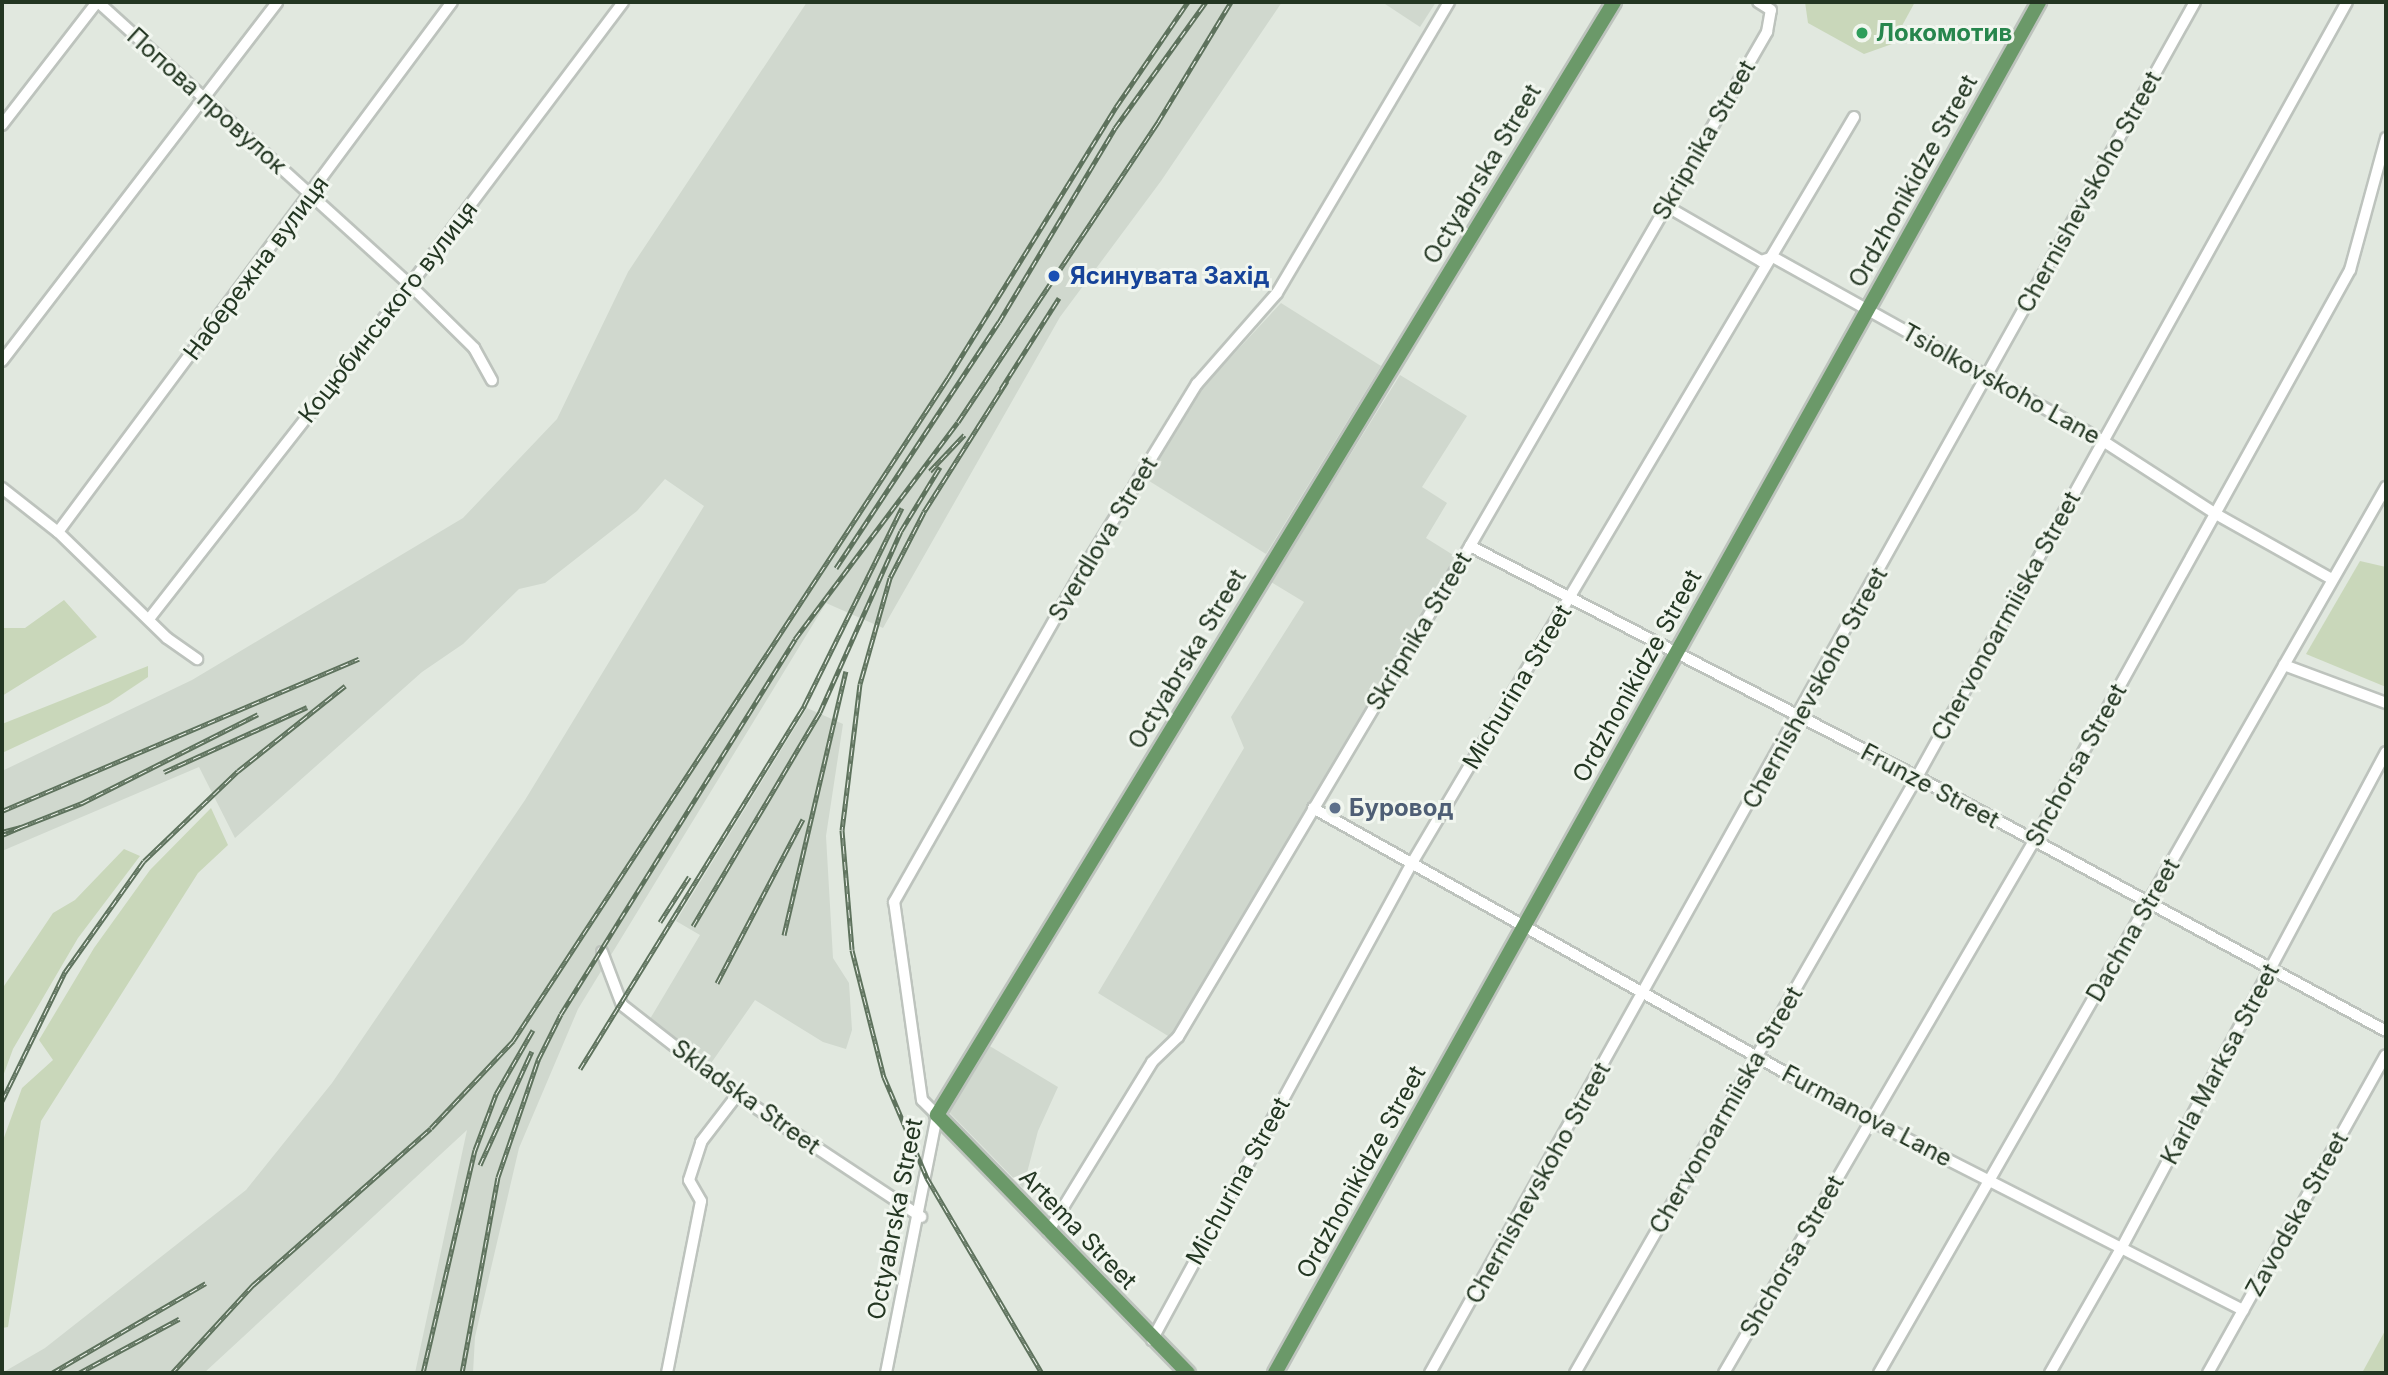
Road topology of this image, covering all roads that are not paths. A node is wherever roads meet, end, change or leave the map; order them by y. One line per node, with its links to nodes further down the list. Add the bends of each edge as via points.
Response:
1 (97, 2): 11 (street, Попова провулок); 13 (street)
2 (277, 2): 11 (street)
3 (452, 2): 15 (street, Набережна вулиця)
4 (623, 2): 18 (street, Коцюбинського вулиця)
5 (1449, 2): 51 (street, Sverdlova Street, via 1277,293 1197,384 1168,431 1081,573 894,902 922,1100)
6 (1614, 2): 51 (main road, Octyabrska Street)
7 (1758, 2): 16 (street, Skripnika Street, via 1771,10 1767,32)
8 (2039, 2): 19 (main road, Ordzhonikidze Street)
9 (2196, 2): 21 (street, Chernishevskoho Street)
10 (2347, 2): 23 (street, Chervonoarmiiska Street)
11 (206, 98): 15 (street, Попова провулок); 20 (street)
12 (1854, 117): 17 (street, Michurina Street)
13 (2, 125)
14 (2386, 138): 26 (street, Shchorsa Street, via 2350,270)
15 (311, 196): 18 (street, Попова провулок); 27 (street, Набережна вулиця)
16 (1666, 206): 17 (street, Tsiolkovskoho Lane, via 1760,261); 28 (street, Skripnika Street)
17 (1773, 257): 19 (street, Tsiolkovskoho Lane); 30 (street, Michurina Street)
18 (410, 285): 22 (street, Попова провулок, via 474,348); 31 (street, Коцюбинського вулиця)
19 (1867, 310): 21 (street, Tsiolkovskoho Lane); 32 (main road, Ordzhonikidze Street)
20 (2, 361)
21 (1987, 376): 23 (street, Tsiolkovskoho Lane); 36 (street, Chernishevskoho Street)
22 (492, 380)
23 (2103, 441): 26 (street, Tsiolkovskoho Lane); 38 (street, Chervonoarmiiska Street)
24 (2386, 486): 29 (street, Dachna Street)
25 (2, 488): 27 (street)
26 (2216, 513): 29 (street, Tsiolkovskoho Lane); 40 (street, Shchorsa Street)
27 (58, 533): 31 (street)
28 (1470, 546): 30 (street, Frunze Street); 39 (street, Skripnika Street)
29 (2332, 579): 34 (street, Dachna Street)
30 (1569, 600): 32 (street, Frunze Street); 41 (street, Michurina Street)
31 (149, 619): 33 (street)
32 (1675, 654): 36 (street, Frunze Street); 43 (main road, Ordzhonikidze Street)
33 (197, 659)
34 (2284, 664): 35 (street); 42 (street, Dachna Street)
35 (2386, 703)
36 (1798, 719): 38 (street, Frunze Street); 46 (street, Chernishevskoho Street)
37 (2386, 752): 45 (street, Karla Marksa Street)
38 (1917, 777): 40 (street, Frunze Street); 49 (street, Chervonoarmiiska Street)
39 (1313, 808): 41 (street, Furmanova Lane); 55 (street, Skripnika Street, via 1178,1037 1152,1062)
40 (2034, 841): 42 (street, Frunze Street); 52 (street, Shchorsa Street)
41 (1412, 863): 43 (street, Furmanova Lane); 58 (street, Michurina Street)
42 (2149, 903): 45 (street, Frunze Street); 53 (street, Dachna Street)
43 (1524, 927): 46 (street, Furmanova Lane); 62 (main road, Ordzhonikidze Street)
44 (602, 952): 50 (street, Skladska Street, via 621,1004)
45 (2272, 966): 47 (street, Frunze Street); 56 (street, Karla Marksa Street)
46 (1644, 995): 49 (street, Furmanova Lane); 63 (street, Chernishevskoho Street)
47 (2386, 1031)
48 (2386, 1055): 57 (street, Zavodska Street)
49 (1756, 1058): 52 (street, Furmanova Lane); 64 (street, Chervonoarmiiska Street)
50 (737, 1095): 54 (street, Skladska Street); 59 (street, via 701,1142 689,1180 701,1201)
51 (937, 1115): 54 (street, Octyabrska Street); 55 (main road, Artema Street)
52 (1870, 1121): 53 (street, Furmanova Lane); 65 (street, Shchorsa Street)
53 (1991, 1180): 56 (street, Furmanova Lane); 66 (street, Dachna Street)
54 (920, 1217): 60 (street, Octyabrska Street)
55 (1048, 1232): 58 (main road, Artema Street)
56 (2122, 1247): 57 (street, Furmanova Lane); 67 (street, Karla Marksa Street)
57 (2243, 1310): 68 (street, Zavodska Street)
58 (1152, 1339): 61 (main road, Artema Street)
59 (667, 1373)
60 (886, 1373)
61 (1188, 1373)
62 (1275, 1373)
63 (1430, 1373)
64 (1575, 1373)
65 (1724, 1373)
66 (1879, 1373)
67 (2050, 1373)
68 (2208, 1373)

